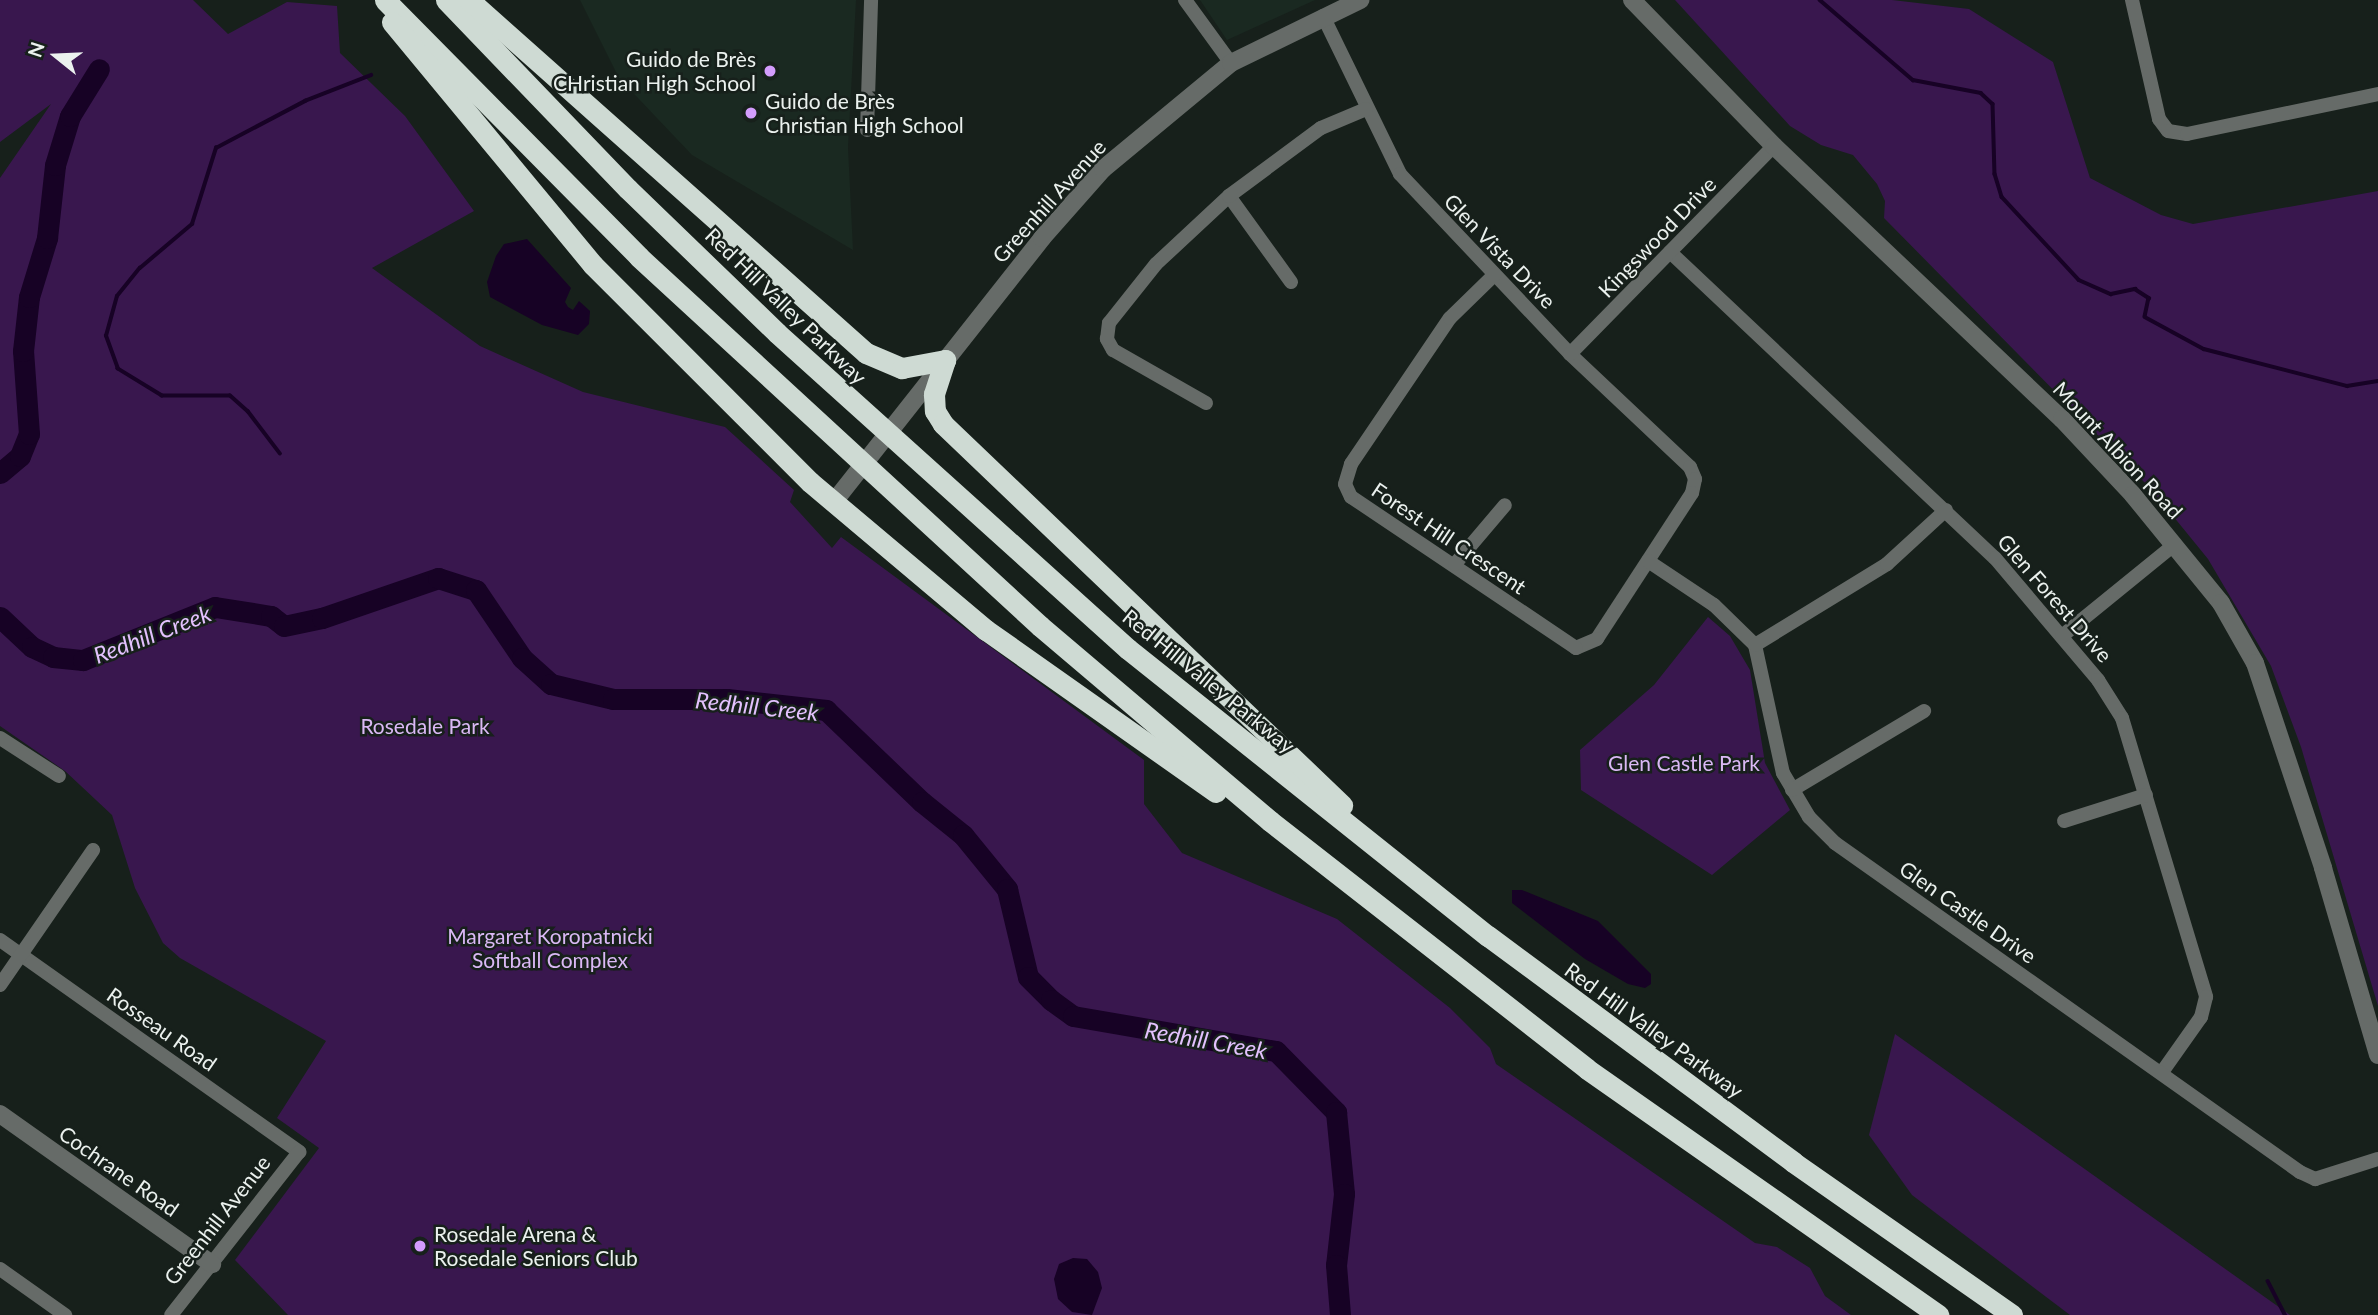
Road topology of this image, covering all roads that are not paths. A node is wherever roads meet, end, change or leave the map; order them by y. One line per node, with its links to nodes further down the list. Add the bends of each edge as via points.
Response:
1 (378, 0): 25 (highway, via 463,111 593,265)
2 (385, 0): 38 (highway, via 639,257 785,396 1040,626)
3 (446, 0): 41 (highway, Red Hill Valley Parkway, via 628,189 918,464 1128,649)
4 (469, 0): 22 (highway, via 866,353 902,368)
5 (872, 0): 15 (street)
6 (1185, 0): 12 (street)
7 (1360, 0): 11 (street, Greenhill Avenue)
8 (1632, 0): 10 (street, Mount Albion Road)
9 (2132, 0): 13 (street, via 2159,119 2168,131 2187,134)
10 (1644, 8): 16 (street, Mount Albion Road)
11 (1323, 16): 12 (street, Greenhill Avenue); 14 (street, Glen Vista Drive)
12 (1231, 63): 22 (street, Greenhill Avenue, via 1103,169)
13 (2378, 94)
14 (1366, 109): 17 (street, via 1321,128); 19 (street, Glen Vista Drive, via 1400,174)
15 (867, 130)
16 (1774, 146): 18 (street, Kingswood Drive); 28 (street, Mount Albion Road, via 2062,419)
17 (1229, 196): 20 (street); 23 (street, via 1156,264 1109,323 1107,339 1113,350)
18 (1671, 252): 21 (street, Kingswood Drive); 27 (street, Glen Forest Drive)
19 (1494, 275): 21 (street, Glen Vista Drive); 30 (street, Forest Hill Crescent, via 1450,318 1351,464 1345,484 1351,497)
20 (1291, 282)
21 (1570, 354): 24 (street, Glen Vista Drive, via 1690,467)
22 (945, 360): 25 (street, Greenhill Avenue); 41 (highway, via 934,394 935,411 943,424 1395,852)
23 (1206, 404)
24 (1695, 479): 29 (street, Forest Hill Crescent, via 1692,494)
25 (839, 496): 38 (highway, via 986,630 1220,795)
26 (1505, 505): 30 (street)
27 (1946, 510): 31 (street, Glen Forest Drive); 32 (street, via 1887,564)
28 (2174, 545): 31 (street); 45 (street, Mount Albion Road, via 2221,603 2255,663 2323,868)
29 (1648, 561): 30 (street, Forest Hill Crescent, via 1597,639 1576,648); 32 (street, via 1714,605)
30 (1455, 564)
31 (2062, 636): 37 (street, Glen Forest Drive, via 2122,718)
32 (1755, 645): 36 (street, Glen Castle Drive, via 1773,744)
33 (1924, 711): 36 (street)
34 (0, 738): 35 (street)
35 (59, 776)
36 (1792, 790): 46 (street, Glen Castle Drive, via 1809,817 1835,844)
37 (2146, 794): 39 (street); 46 (street, Glen Forest Drive, via 2207,1001)
38 (1270, 821): 54 (highway, via 1587,1069)
39 (2064, 821)
40 (93, 850): 43 (street)
41 (1419, 883): 55 (highway, Red Hill Valley Parkway, via 1649,1057)
42 (0, 940): 43 (street, Rosseau Road)
43 (21, 954): 44 (street); 48 (street, Rosseau Road)
44 (0, 985)
45 (2378, 1055)
46 (2162, 1072): 49 (street, Glen Castle Drive, via 2315,1179)
47 (0, 1114): 50 (street, Cochrane Road)
48 (299, 1152): 50 (street, Greenhill Avenue)
49 (2378, 1159)
50 (212, 1264): 53 (street, Greenhill Avenue)
51 (0, 1269): 52 (street)
52 (65, 1315)
53 (171, 1315)
54 (1938, 1315)
55 (2012, 1315)

